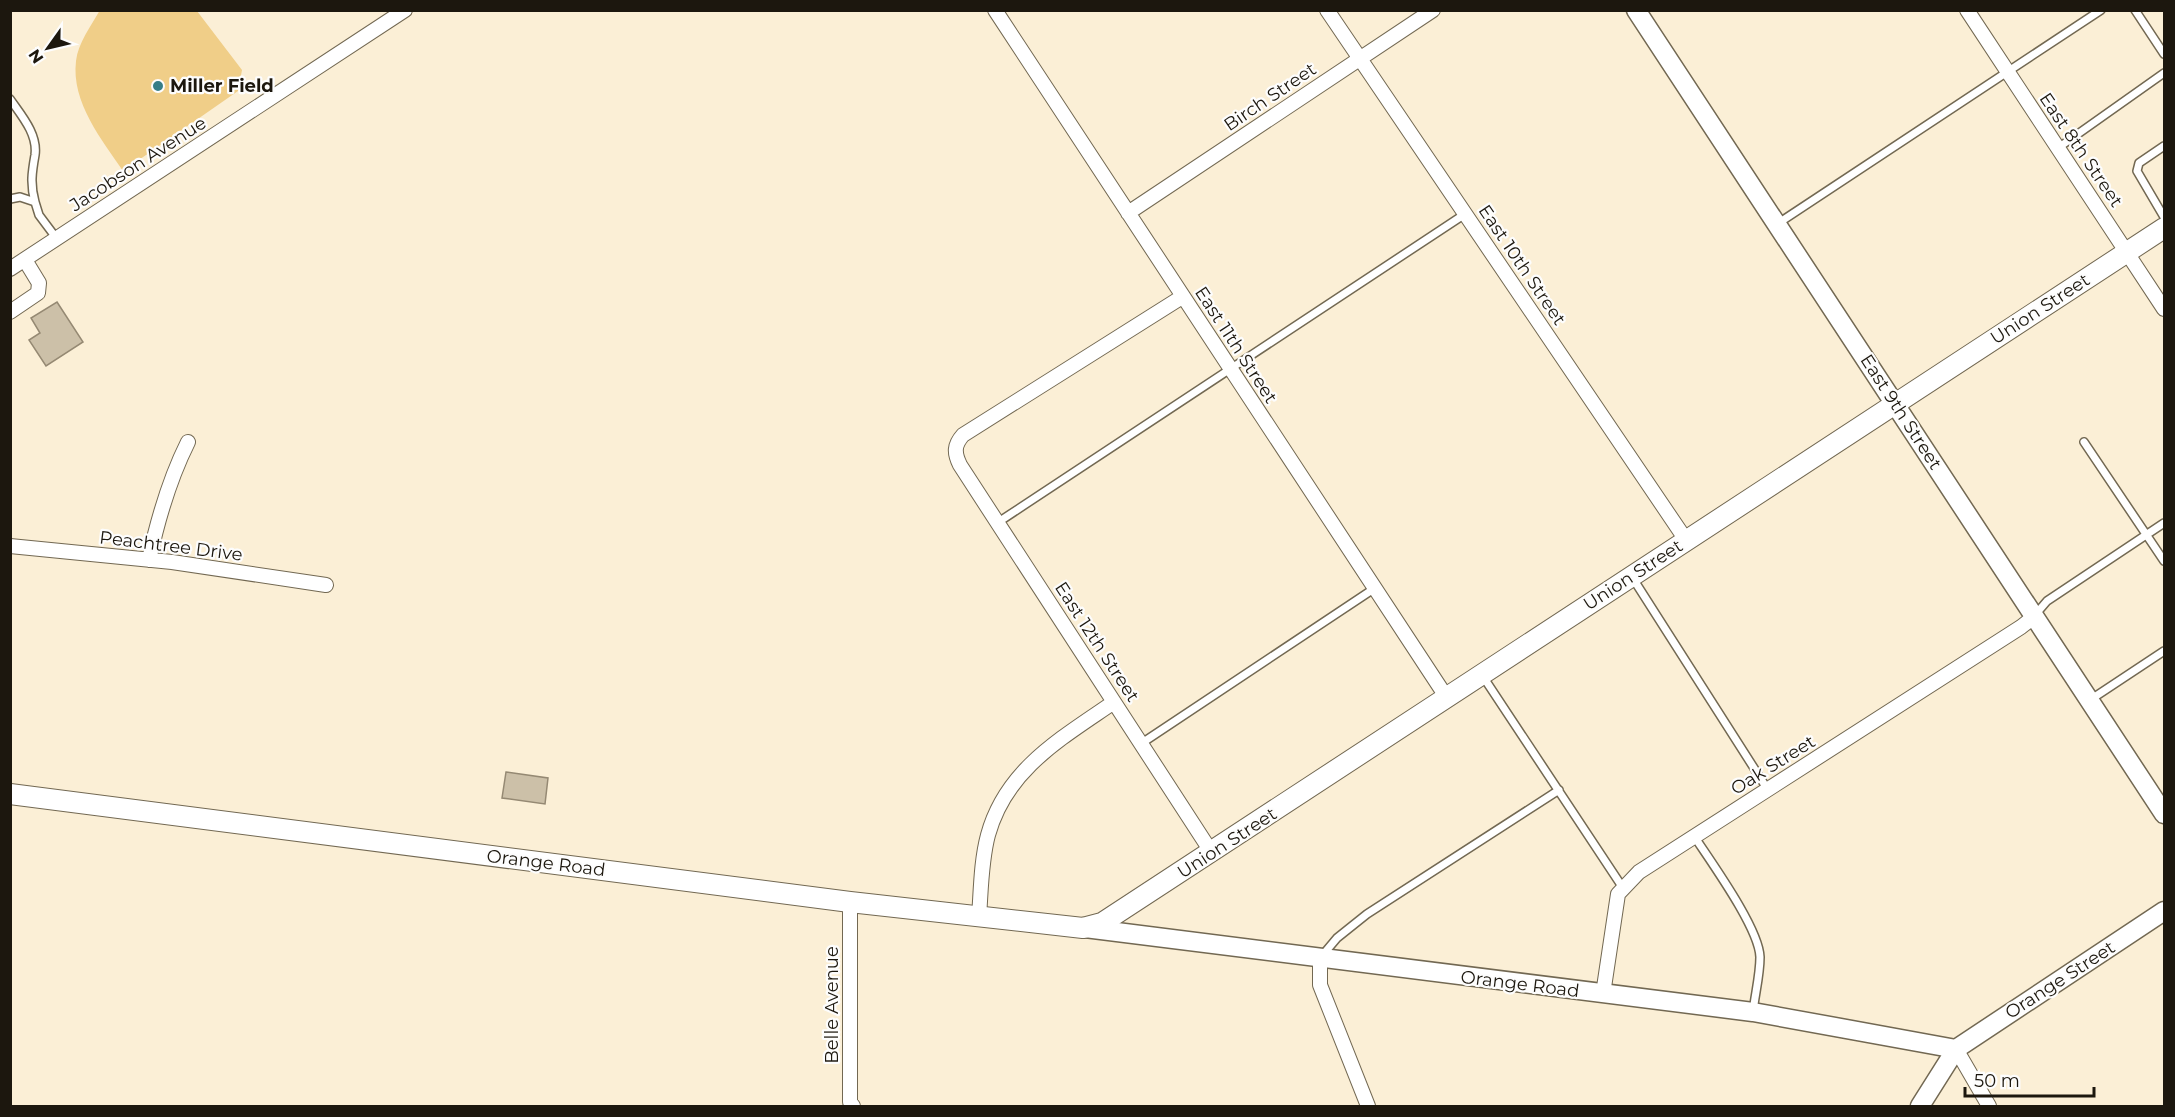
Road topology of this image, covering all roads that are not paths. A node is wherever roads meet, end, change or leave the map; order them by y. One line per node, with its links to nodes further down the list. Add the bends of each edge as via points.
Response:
1 (405, 10): 23 (street, Jacobson Avenue)
2 (996, 10): 18 (street, East 11th Street)
3 (1328, 10): 10 (street, East 10th Street)
4 (1433, 10): 10 (street, Birch Street)
5 (1636, 10): 21 (street, East 9th Street)
6 (1966, 10): 11 (street, East 8th Street)
7 (2101, 10): 11 (lane)
8 (2135, 10): 9 (lane)
9 (2164, 54)
10 (1359, 59): 18 (street, Birch Street); 19 (street, East 10th Street)
11 (2007, 71): 15 (street, East 8th Street); 21 (lane)
12 (2164, 73): 15 (lane)
13 (10, 99): 17 (lane, via 31,132)
14 (2164, 146): 20 (lane, via 2139,163 2137,171)
15 (2058, 148): 24 (street, East 8th Street)
16 (10, 199): 17 (lane, via 20,197)
17 (35, 202): 23 (lane, via 39,215)
18 (1128, 213): 27 (street, East 11th Street)
19 (1465, 214): 30 (lane); 37 (street, East 10th Street)
20 (2164, 217)
21 (1777, 224): 31 (street, East 9th Street)
22 (2164, 228): 24 (main road, Union Street)
23 (57, 239): 25 (street, Jacobson Avenue)
24 (2127, 252): 28 (street, East 8th Street); 31 (main road, Union Street)
25 (25, 260): 26 (street, Jacobson Avenue); 29 (street, via 39,283 38,293)
26 (10, 269)
27 (1182, 297): 30 (street, East 11th Street); 34 (street, East 12th Street, via 957,442 955,450 960,465)
28 (2164, 309)
29 (10, 312)
30 (1231, 370): 34 (lane); 43 (street, East 11th Street)
31 (1896, 404): 37 (main road, Union Street); 44 (street, East 9th Street)
32 (188, 442): 39 (street, via 161,508)
33 (2084, 442): 36 (lane)
34 (998, 523): 49 (street, East 12th Street)
35 (2164, 523): 36 (lane)
36 (2147, 535): 40 (lane); 44 (lane, via 2048,602)
37 (1686, 540): 41 (main road, Union Street)
38 (10, 546): 39 (street, Peachtree Drive)
39 (149, 560): 42 (street, Peachtree Drive)
40 (2164, 561)
41 (1631, 576): 46 (main road, Union Street); 52 (lane)
42 (326, 585)
43 (1375, 588): 47 (street, East 11th Street); 50 (lane)
44 (2035, 616): 48 (street, East 9th Street); 52 (street, Oak Street)
45 (2164, 651): 48 (lane)
46 (1482, 675): 47 (main road, Union Street); 51 (lane)
47 (1447, 698): 56 (main road, Union Street)
48 (2090, 700): 54 (street, East 9th Street)
49 (1114, 702): 50 (street, East 12th Street); 60 (street, via 1032,760 1009,788 988,835)
50 (1142, 743): 56 (street, East 12th Street)
51 (1559, 790): 57 (lane); 63 (lane, via 1367,914 1337,938)
52 (1768, 790): 55 (street, Oak Street)
53 (10, 794): 58 (main road, Orange Road)
54 (2164, 814)
55 (1694, 836): 57 (street, Oak Street, via 1639,872); 65 (lane, via 1758,945)
56 (1212, 853): 61 (main road, Union Street)
57 (1623, 888): 64 (street, via 1618,894)
58 (850, 902): 60 (main road, Orange Road); 67 (street, Belle Avenue)
59 (2164, 911): 66 (street, Orange Street)
60 (979, 917): 62 (main road, Orange Road)
61 (1102, 923): 62 (main road, Orange Road)
62 (1083, 928): 63 (street, Orange Road)
63 (1320, 959): 64 (street, Orange Road); 68 (street, via 1320,985)
64 (1603, 994): 65 (street, Orange Road)
65 (1753, 1012): 66 (street, Orange Road)
66 (1956, 1049): 69 (street); 70 (street)
67 (853, 1107)
68 (1368, 1107)
69 (1920, 1107)
70 (1989, 1107)

